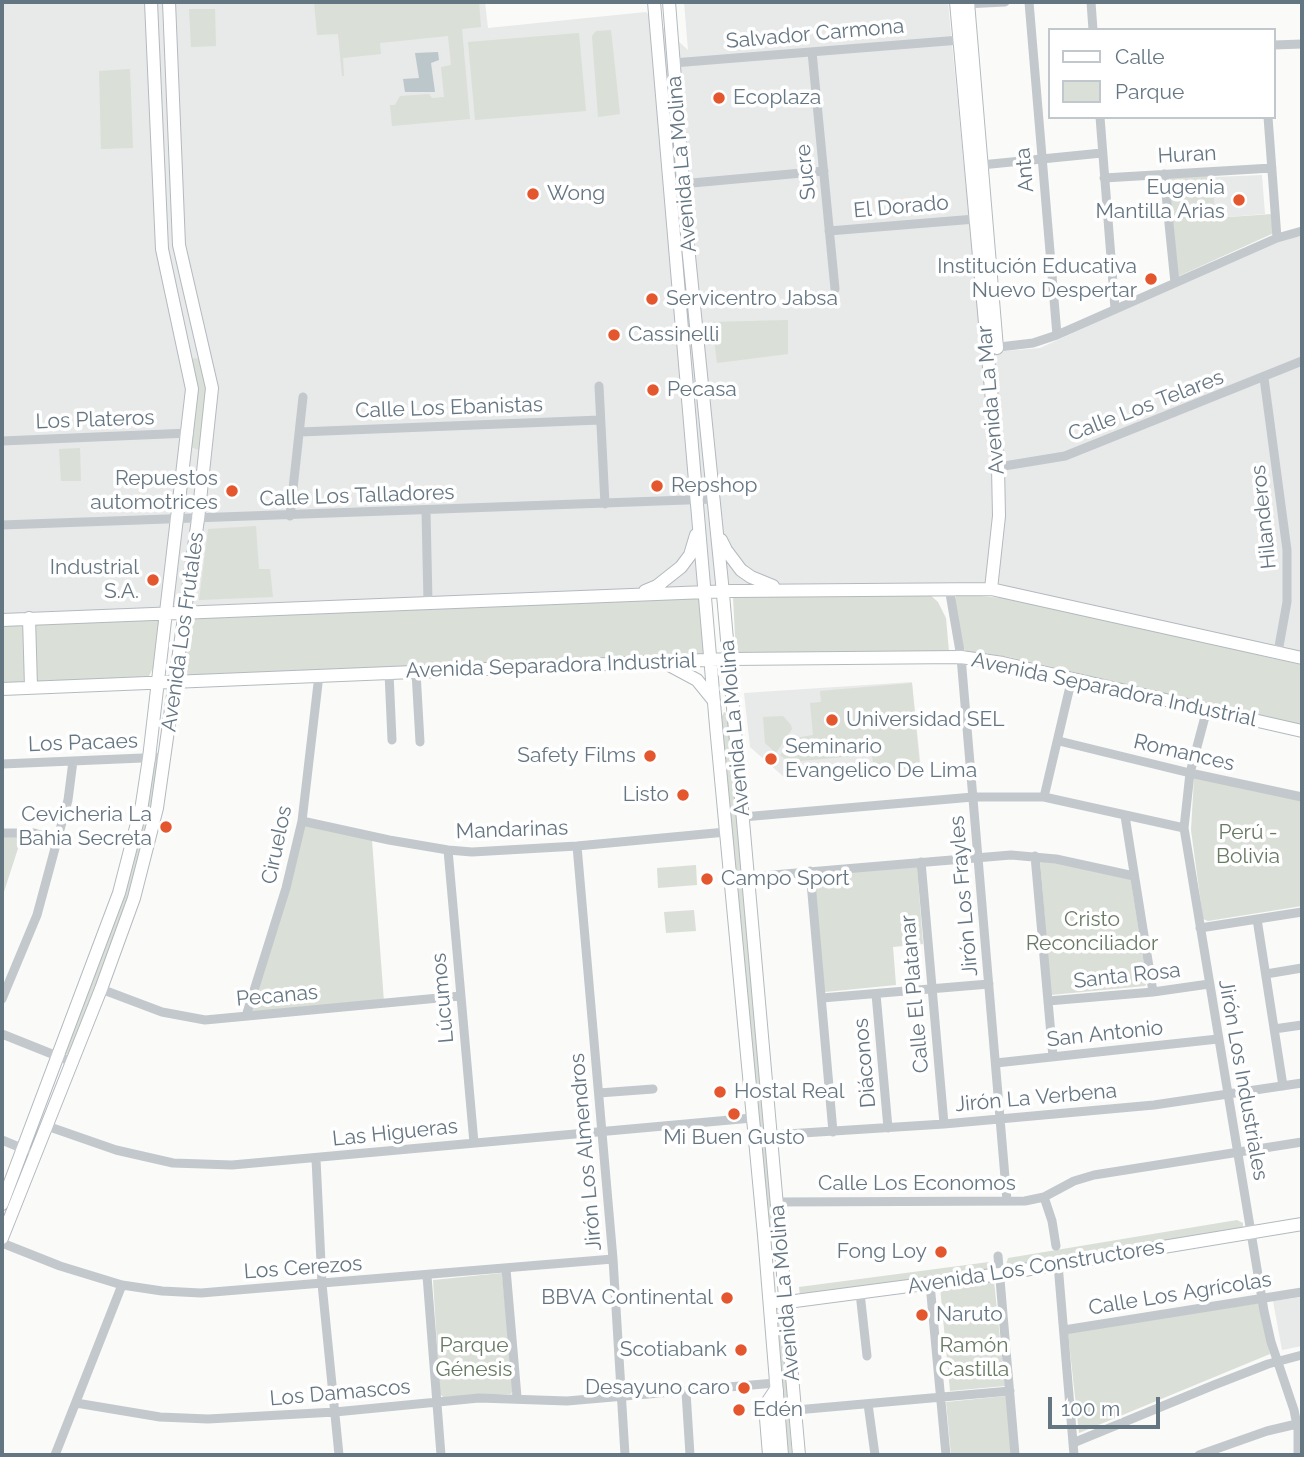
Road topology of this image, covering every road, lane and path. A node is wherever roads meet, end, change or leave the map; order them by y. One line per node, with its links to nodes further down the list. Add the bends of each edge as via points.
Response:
1 (151, 2): 44 (main road, Avenida Los Frutales, via 162,249 192,389)
2 (169, 2): 52 (main road, Avenida Los Frutales, via 180,245 212,388)
3 (654, 2): 24 (main road, Avenida La Molina)
4 (669, 2): 14 (main road, Avenida La Molina)
5 (1005, 2): 8 (street)
6 (1029, 2): 18 (street, Anta)
7 (1091, 2): 9 (street)
8 (962, 3): 10 (main road, Avenida La Mar); 19 (main road, Avenida La Mar)
9 (1093, 28)
10 (960, 40): 13 (street, Salvador Carmona); 25 (main road, Avenida La Mar)
11 (1302, 44): 12 (street)
12 (1276, 45)
13 (812, 52): 14 (street, Salvador Carmona); 21 (street, Sucre)
14 (673, 63): 24 (main road, Avenida La Molina)
15 (1100, 119): 17 (street)
16 (1268, 119): 20 (street)
17 (1102, 153): 18 (street); 23 (street)
18 (1042, 159): 19 (street); 34 (street, Anta)
19 (981, 165): 35 (main road, Avenida La Mar)
20 (1272, 168): 22 (street, Huran); 28 (street)
21 (824, 172): 24 (street); 26 (street, Sucre)
22 (1164, 174): 23 (street, Huran); 31 (street)
23 (1104, 178): 33 (street)
24 (676, 184): 29 (main road, Avenida La Molina); 30 (main road, Avenida La Molina)
25 (975, 219): 26 (street, El Dorado); 35 (main road, Avenida La Mar)
26 (830, 231): 32 (street, Sucre)
27 (1302, 231): 28 (street)
28 (1277, 238): 31 (street)
29 (691, 265): 30 (main road); 39 (main road, Avenida La Molina)
30 (677, 267): 40 (main road, Avenida La Molina)
31 (1175, 283): 33 (street)
32 (835, 289)
33 (1115, 309): 34 (street)
34 (1057, 335): 35 (street)
35 (991, 348): 46 (main road, Avenida La Mar)
36 (1302, 361): 37 (street, Calle Los Telares)
37 (1264, 378): 46 (street, Calle Los Telares, via 1065,456); 68 (street, Hilanderos, via 1287,550 1287,602)
38 (599, 386): 42 (street)
39 (703, 388): 40 (main road); 47 (main road, Avenida La Molina)
40 (687, 389): 48 (main road, Avenida La Molina)
41 (303, 397): 43 (street)
42 (600, 420): 43 (street, Calle Los Ebanistas); 49 (street)
43 (300, 432): 51 (street)
44 (189, 433): 45 (street, Los Plateros); 53 (main road, Avenida Los Frutales)
45 (2, 441)
46 (998, 467): 58 (main road, Avenida La Mar, via 999,516)
47 (714, 499): 48 (street, Calle Los Talladores); 56 (main road, Avenida La Molina)
48 (697, 500): 49 (street, Calle Los Talladores); 54 (main road, Avenida La Molina)
49 (605, 504): 50 (street, Calle Los Talladores)
50 (426, 511): 51 (street, Calle Los Talladores); 63 (street)
51 (289, 516): 52 (street, Calle Los Talladores)
52 (198, 519): 53 (street, Calle Los Talladores); 64 (main road, Avenida Los Frutales)
53 (179, 520): 55 (street, Calle Los Talladores); 65 (main road, Avenida Los Frutales)
54 (698, 524): 61 (main road, Avenida La Molina); 62 (main road, via 690,555 678,570 657,586)
55 (2, 525)
56 (716, 525): 59 (main road, via 741,570 762,583); 60 (main road, Avenida La Molina)
57 (949, 588): 58 (main road); 59 (main road); 69 (street, Jirón Los Frayles)
58 (991, 589): 68 (main road)
59 (791, 590): 60 (main road)
60 (723, 591): 61 (main road); 71 (main road, Avenida La Molina)
61 (704, 592): 62 (main road); 72 (main road, Avenida La Molina)
62 (625, 595): 63 (main road)
63 (428, 602): 64 (main road)
64 (185, 611): 65 (main road); 78 (main road, Avenida Los Frutales)
65 (166, 612): 66 (main road); 79 (main road, Avenida Los Frutales)
66 (29, 618): 67 (main road); 80 (main road)
67 (2, 620)
68 (1278, 652): 70 (main road)
69 (961, 657): 71 (main road, Avenida Separadora Industrial); 77 (main road, Avenida Separadora Industrial); 95 (street, Jirón Los Frayles)
70 (1302, 658)
71 (729, 659): 72 (main road, Avenida Separadora Industrial); 86 (main road, Avenida La Molina)
72 (710, 660): 73 (main road, Avenida Separadora Industrial); 82 (main road, Avenida La Molina)
73 (662, 662): 74 (main road, Avenida Separadora Industrial); 82 (main road, via 687,672)
74 (416, 672): 75 (main road, Avenida Separadora Industrial); 88 (street)
75 (389, 673): 76 (main road, Avenida Separadora Industrial); 87 (street)
76 (319, 676): 78 (main road, Avenida Separadora Industrial); 100 (street, Ciruelos)
77 (1072, 678): 83 (main road, Avenida Separadora Industrial); 89 (street)
78 (175, 681): 79 (main road, Avenida Separadora Industrial); 90 (main road, Avenida Los Frutales)
79 (159, 682): 80 (main road, Avenida Separadora Industrial); 91 (main road, Avenida Los Frutales)
80 (31, 687): 81 (main road, Avenida Separadora Industrial)
81 (2, 688)
82 (714, 701): 84 (main road, Avenida La Molina)
83 (1208, 709): 85 (main road, Avenida Separadora Industrial); 94 (street, Jirón Los Industriales)
84 (715, 718): 86 (main road, via 728,708); 102 (main road, Avenida La Molina)
85 (1302, 731)
86 (735, 732): 99 (main road, Avenida La Molina)
87 (392, 740)
88 (420, 741)
89 (1059, 741): 94 (street, Romances); 96 (street)
90 (166, 757): 91 (street, Los Pacaes); 120 (main road, Avenida Los Frutales, via 134,898)
91 (149, 758): 92 (street, Los Pacaes); 133 (main road, Avenida Los Frutales, via 119,893)
92 (73, 761): 93 (street, Los Pacaes); 104 (street)
93 (2, 764)
94 (1190, 773): 97 (street, Romances); 101 (street, Jirón Los Industriales)
95 (973, 797): 96 (street); 99 (street); 108 (street, Jirón Los Frayles)
96 (1044, 797): 98 (street)
97 (1302, 797)
98 (1125, 816): 101 (street); 111 (street)
99 (743, 817): 112 (main road, Avenida La Molina)
100 (302, 821): 106 (street, Mandarinas); 128 (street, Ciruelos)
101 (1184, 828): 115 (street, Jirón Los Industriales)
102 (726, 832): 105 (street, Mandarinas); 142 (main road, Avenida La Molina)
103 (2, 833): 104 (street, via 34,833)
104 (58, 840): 126 (street, via 37,915)
105 (577, 846): 106 (street, Mandarinas); 140 (street, Jirón Los Almendros)
106 (448, 850): 124 (street, Lúcumos)
107 (1035, 856): 108 (street); 111 (street); 127 (street)
108 (978, 857): 109 (street); 118 (street, Jirón Los Frayles)
109 (921, 862): 110 (street); 121 (street, Calle El Platanar)
110 (810, 871): 112 (street); 125 (street)
111 (1134, 876): 122 (street)
112 (749, 877): 149 (main road, Avenida La Molina)
113 (1302, 912): 114 (street)
114 (1257, 919): 115 (street); 117 (street)
115 (1200, 928): 119 (street, Jirón Los Industriales)
116 (1302, 968): 117 (street)
117 (1266, 974): 130 (street)
118 (989, 984): 121 (street); 136 (street, Jirón Los Frayles)
119 (1209, 984): 122 (street, Santa Rosa); 132 (street, Jirón Los Industriales)
120 (101, 989): 128 (street, Pecanas, via 181,1016 205,1020); 135 (main road, Avenida Los Frutales)
121 (932, 989): 123 (street); 144 (street, Calle El Platanar)
122 (1153, 992): 127 (street, Santa Rosa)
123 (876, 994): 125 (street); 146 (street, Diáconos)
124 (460, 996): 128 (street, Pecanas); 152 (street, Lúcumos)
125 (822, 998): 148 (street)
126 (2, 999)
127 (1048, 1001): 134 (street)
128 (246, 1016)
129 (1302, 1025): 130 (street)
130 (1274, 1029): 138 (street)
131 (2, 1034): 133 (street)
132 (1218, 1039): 134 (street, San Antonio); 141 (street, Jirón Los Industriales)
133 (59, 1057): 135 (street); 153 (main road, Avenida Los Frutales)
134 (1053, 1057): 136 (street, San Antonio)
135 (72, 1062): 145 (main road, Avenida Los Frutales)
136 (996, 1063): 143 (street, Jirón Los Frayles)
137 (1302, 1083): 138 (street, Jirón La Verbena)
138 (1283, 1086): 141 (street, Jirón La Verbena)
139 (653, 1089): 140 (street)
140 (599, 1093): 147 (street, Jirón Los Almendros)
141 (1228, 1095): 143 (street, Jirón La Verbena); 154 (street, Jirón Los Industriales)
142 (752, 1118): 147 (street, Las Higueras); 163 (main road, Avenida La Molina)
143 (1000, 1119): 144 (street, Jirón La Verbena); 157 (street, Jirón Los Frayles)
144 (944, 1124): 146 (street, Jirón La Verbena)
145 (47, 1126): 153 (main road, Avenida Los Frutales); 155 (street, Las Higueras, via 116,1150 173,1163 232,1165)
146 (888, 1128): 148 (street, Jirón La Verbena)
147 (602, 1131): 152 (street, Las Higueras); 167 (street, Jirón Los Almendros)
148 (833, 1132): 149 (street, Jirón La Verbena)
149 (771, 1135): 158 (main road, Avenida La Molina)
150 (2, 1140): 153 (street)
151 (1302, 1142): 154 (street, Calle Los Economos)
152 (474, 1143): 155 (street, Las Higueras)
153 (29, 1151): 159 (main road, Avenida Los Frutales); 164 (main road, Avenida Los Frutales)
154 (1238, 1153): 156 (street, Calle Los Economos, via 1084,1178); 161 (street, Jirón Los Industriales)
155 (316, 1158): 173 (street)
156 (1044, 1197): 157 (street, Calle Los Economos); 165 (street)
157 (1007, 1201): 158 (street, Calle Los Economos)
158 (777, 1202): 162 (main road, Avenida La Molina)
159 (2, 1204)
160 (1302, 1224): 161 (main road, Avenida Los Constructores)
161 (1251, 1232): 168 (main road, Avenida Los Constructores); 179 (street, Jirón Los Industriales)
162 (780, 1233): 163 (main road, via 771,1241); 174 (main road, Avenida La Molina)
163 (764, 1235): 176 (main road, Avenida La Molina)
164 (2, 1241): 172 (street, Los Cerezos, via 60,1266)
165 (1056, 1246)
166 (998, 1256): 170 (street)
167 (613, 1259): 169 (street, Los Cerezos); 189 (street, Jirón Los Almendros)
168 (1058, 1264): 170 (main road, Avenida Los Constructores); 182 (street)
169 (506, 1269): 171 (street, Los Cerezos); 190 (street)
170 (1000, 1274): 175 (main road, Avenida Los Constructores); 187 (street)
171 (426, 1276): 173 (street, Los Cerezos); 192 (street)
172 (122, 1284): 173 (street, Los Cerezos, via 201,1293); 193 (street)
173 (322, 1284): 196 (street)
174 (784, 1284): 176 (main road); 180 (main road, Avenida La Molina)
175 (930, 1284): 178 (main road, Avenida Los Constructores); 191 (street)
176 (768, 1286): 181 (main road, Avenida La Molina)
177 (1302, 1292): 179 (street, Calle Los Agrícolas)
178 (860, 1293): 180 (main road, Avenida Los Constructores); 184 (street)
179 (1262, 1299): 182 (street, Calle Los Agrícolas); 185 (street, Jirón Los Industriales)
180 (786, 1303): 181 (main road, Avenida Los Constructores); 195 (main road, Avenida La Molina)
181 (769, 1304): 186 (main road, Avenida La Molina)
182 (1064, 1330): 198 (street)
183 (1302, 1355): 185 (street)
184 (867, 1356)
185 (1278, 1361): 197 (street, Jirón Los Industriales); 198 (street)
186 (776, 1387): 188 (street, Los Damascos); 205 (main road, via 766,1406); 206 (main road, Avenida La Molina)
187 (1010, 1391): 191 (street); 210 (street)
188 (685, 1392): 189 (street, Los Damascos); 204 (street)
189 (620, 1396): 190 (street, Los Damascos, via 567,1401); 203 (street, Jirón Los Almendros)
190 (517, 1397): 192 (street, Los Damascos)
191 (941, 1398): 194 (street); 209 (street)
192 (438, 1402): 196 (street, Los Damascos); 202 (street)
193 (76, 1403): 196 (street, Los Damascos, via 138,1415 196,1419); 200 (street)
194 (868, 1404): 195 (street); 208 (street)
195 (796, 1410): 207 (main road, Avenida La Molina)
196 (335, 1412): 201 (street)
197 (1300, 1423): 199 (street); 213 (street, Jirón Los Industriales)
198 (1073, 1443): 211 (street)
199 (1215, 1452): 212 (street)
200 (55, 1455)
201 (339, 1455)
202 (441, 1455)
203 (625, 1455)
204 (690, 1455)
205 (770, 1455)
206 (782, 1455)
207 (799, 1455)
208 (875, 1455)
209 (946, 1455)
210 (1015, 1455)
211 (1074, 1455)
212 (1199, 1455)
213 (1298, 1455)

